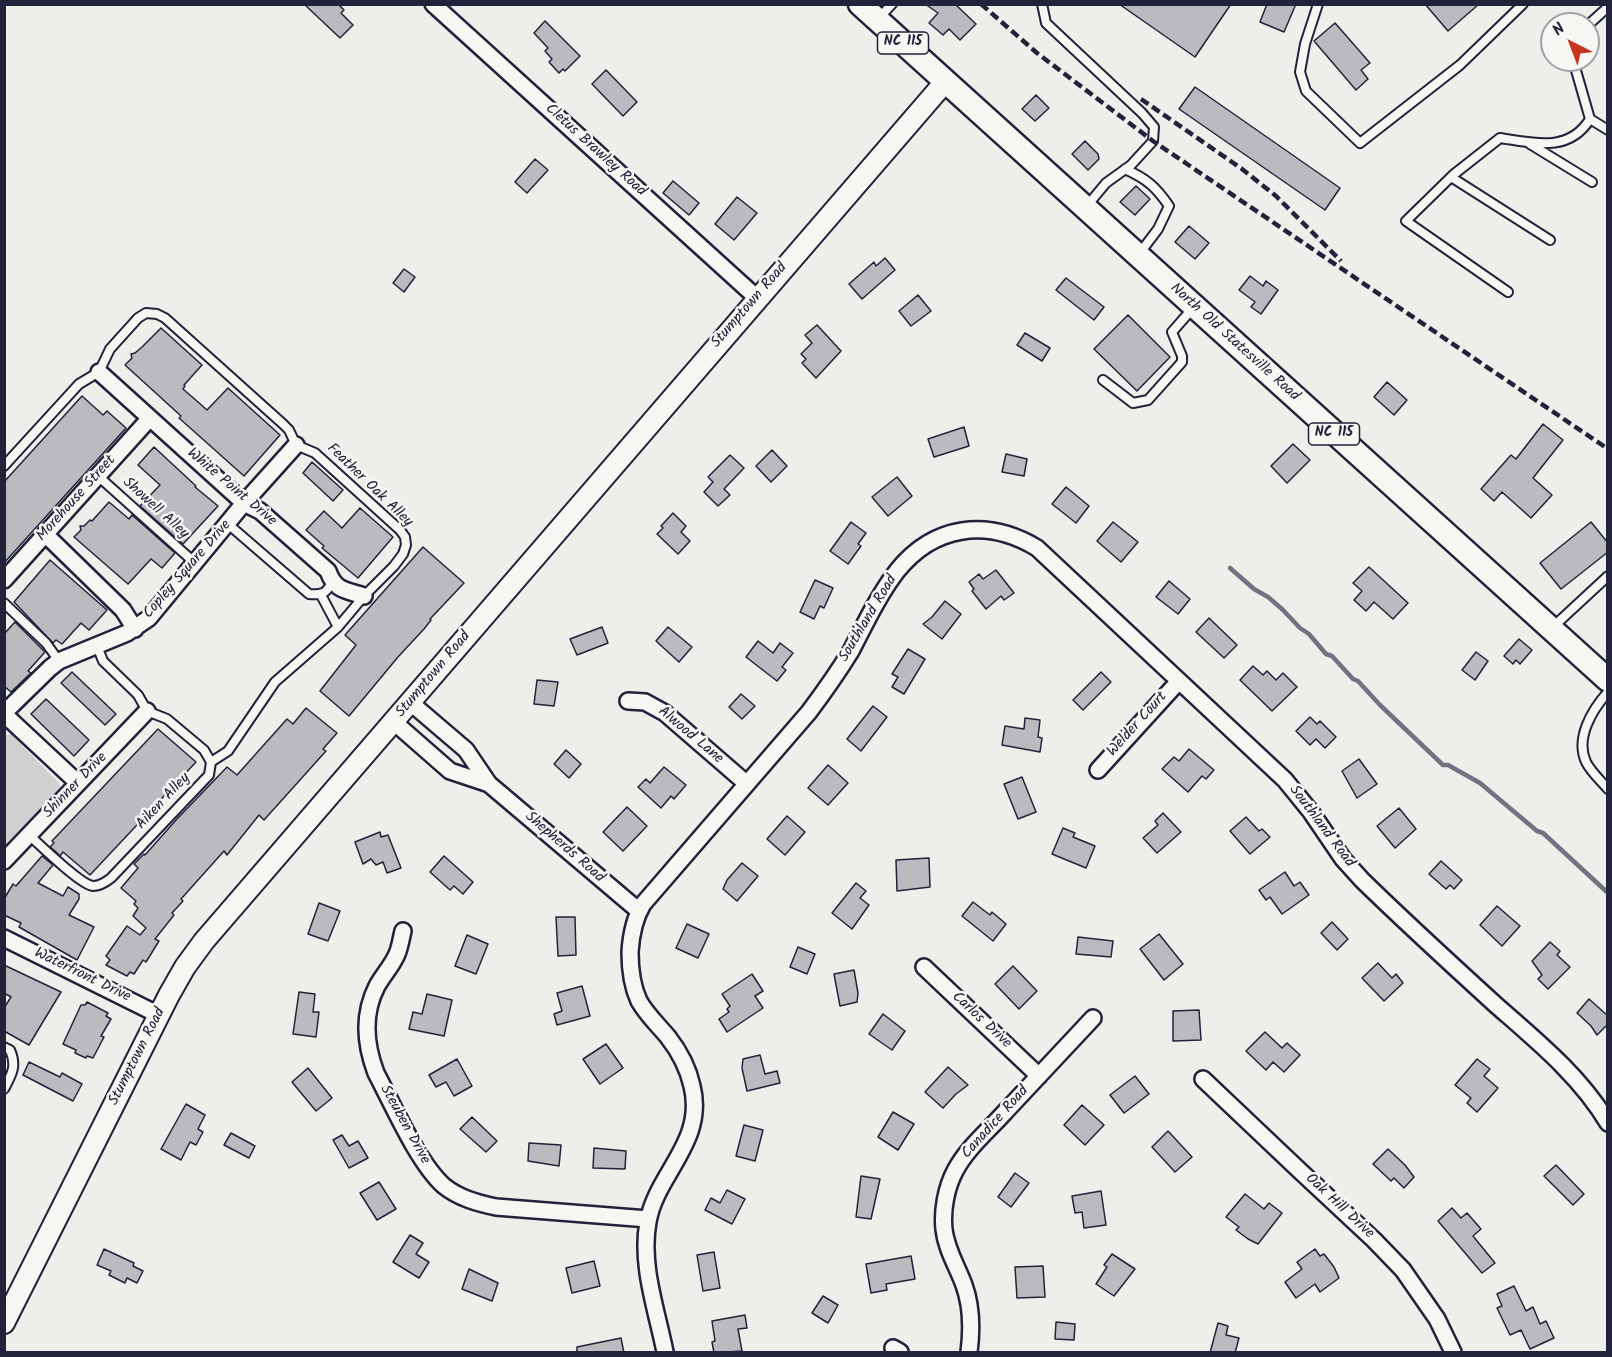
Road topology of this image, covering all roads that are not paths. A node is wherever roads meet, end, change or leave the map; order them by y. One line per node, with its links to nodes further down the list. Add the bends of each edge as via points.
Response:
1 (432, 4): 19 (street, Cletus Brawley Road)
2 (860, 4): 6 (main road, North Old Statesville Road / NC 115)
3 (1042, 4): 12 (lane, via 1047,23 1154,127 1153,141)
4 (1318, 4): 5 (lane, via 1300,72 1306,91 1360,143 1460,65)
5 (1523, 4)
6 (885, 12): 8 (main road, North Old Statesville Road / NC 115)
7 (1576, 72): 9 (lane)
8 (945, 82): 15 (main road, North Old Statesville Road / NC 115); 19 (street, Stumptown Road)
9 (1590, 119): 10 (lane); 11 (lane, via 1584,129 1569,139 1548,145)
10 (1608, 130)
11 (1526, 142): 13 (lane, via 1500,138); 14 (lane)
12 (1125, 169): 15 (lane, via 1106,183); 17 (lane, via 1157,188 1169,206 1158,229)
13 (1451, 177): 16 (lane); 18 (lane, via 1406,221)
14 (1592, 182)
15 (1085, 208): 17 (main road, North Old Statesville Road / NC 115)
16 (1550, 240)
17 (1137, 256): 20 (main road, North Old Statesville Road / NC 115)
18 (1508, 292)
19 (757, 298): 46 (street, Stumptown Road)
20 (1194, 307): 22 (lane, via 1172,332 1182,362 1148,400 1133,403); 39 (main road, North Old Statesville Road / NC 115)
21 (99, 372): 23 (street, White Point Drive); 24 (lane, Feather Oak Alley, via 110,349 138,318 146,313 157,314 283,424); 25 (lane, via 79,384)
22 (1103, 380)
23 (150, 418): 26 (street, Morehouse Street); 27 (street, White Point Drive)
24 (296, 445): 27 (street, Copley Square Drive); 35 (lane, Feather Oak Alley, via 315,453 405,537 403,554)
25 (4, 466)
26 (98, 476): 29 (street, Morehouse Street); 30 (lane, Showell Alley)
27 (244, 503): 28 (street, Copley Square Drive); 33 (street, White Point Drive, via 260,511 328,572)
28 (228, 524): 30 (street, Copley Square Drive); 34 (lane, White Point Drive, via 309,594)
29 (45, 534): 32 (street, Morehouse Street); 38 (street, via 123,610)
30 (195, 563): 38 (street, Copley Square Drive, via 149,618)
31 (1608, 576): 39 (lane)
32 (4, 580)
33 (332, 582): 34 (lane); 35 (street, White Point Drive)
34 (321, 595): 37 (lane)
35 (364, 596): 37 (lane, Feather Oak Alley)
36 (4, 603): 41 (lane)
37 (338, 627): 50 (lane, Feather Oak Alley, via 275,682 228,751)
38 (135, 628): 40 (street, Copley Square Drive)
39 (1551, 629): 42 (main road, North Old Statesville Road / NC 115)
40 (97, 646): 41 (street, Copley Square Drive); 47 (lane, via 103,661 138,695)
41 (59, 661): 48 (street, Copley Square Drive)
42 (1608, 680)
43 (1179, 681): 51 (street, Welder Court); 54 (street, Southland Road, via 1037,548 995,530 960,531 931,542 899,569 831,683); 68 (street, Southland Road, via 1285,780 1362,880 1538,1042)
44 (1608, 692): 55 (lane, via 1596,706 1583,743 1587,765)
45 (628, 700): 54 (street, Alwood Lane, via 645,702 664,712)
46 (411, 703): 49 (street, Stumptown Road); 53 (street, Shepherds Road, via 466,750)
47 (147, 711): 50 (lane, via 168,719 204,750); 52 (street, Shinner Drive)
48 (4, 713): 52 (street)
49 (394, 722): 53 (street, Shepherds Road, via 450,771); 62 (street, Stumptown Road, via 204,941)
50 (211, 762): 56 (lane, Aiken Alley, via 208,774 105,882 93,886 82,881)
51 (1098, 770)
52 (78, 783): 56 (street, Shinner Drive)
53 (489, 784): 58 (street, Shepherds Road)
54 (747, 784): 58 (street, Southland Road)
55 (1608, 789)
56 (29, 835): 57 (street, Shinner Drive)
57 (4, 861)
58 (639, 911): 69 (street, Southland Road, via 631,942 633,983 650,1018 678,1051 693,1087 695,1104 688,1138)
59 (403, 931): 69 (street, Steuben Drive, via 397,953 371,999 366,1038 375,1073 431,1172 460,1196 496,1207)
60 (4, 938): 62 (street, Waterfront Drive)
61 (924, 967): 65 (street, Carlos Drive)
62 (159, 1015): 70 (street, Stumptown Road)
63 (1093, 1018): 65 (street, Canadice Road)
64 (4, 1047): 67 (lane, via 15,1061)
65 (1039, 1076): 72 (street, Canadice Road, via 963,1158 946,1198 945,1239 970,1306)
66 (1203, 1078): 73 (street, Oak Hill Drive, via 1403,1270 1437,1319)
67 (4, 1089)
68 (1608, 1123)
69 (648, 1219): 71 (street, Southland Road, via 646,1259)
70 (4, 1323)
71 (665, 1353)
72 (969, 1353)
73 (1453, 1353)

